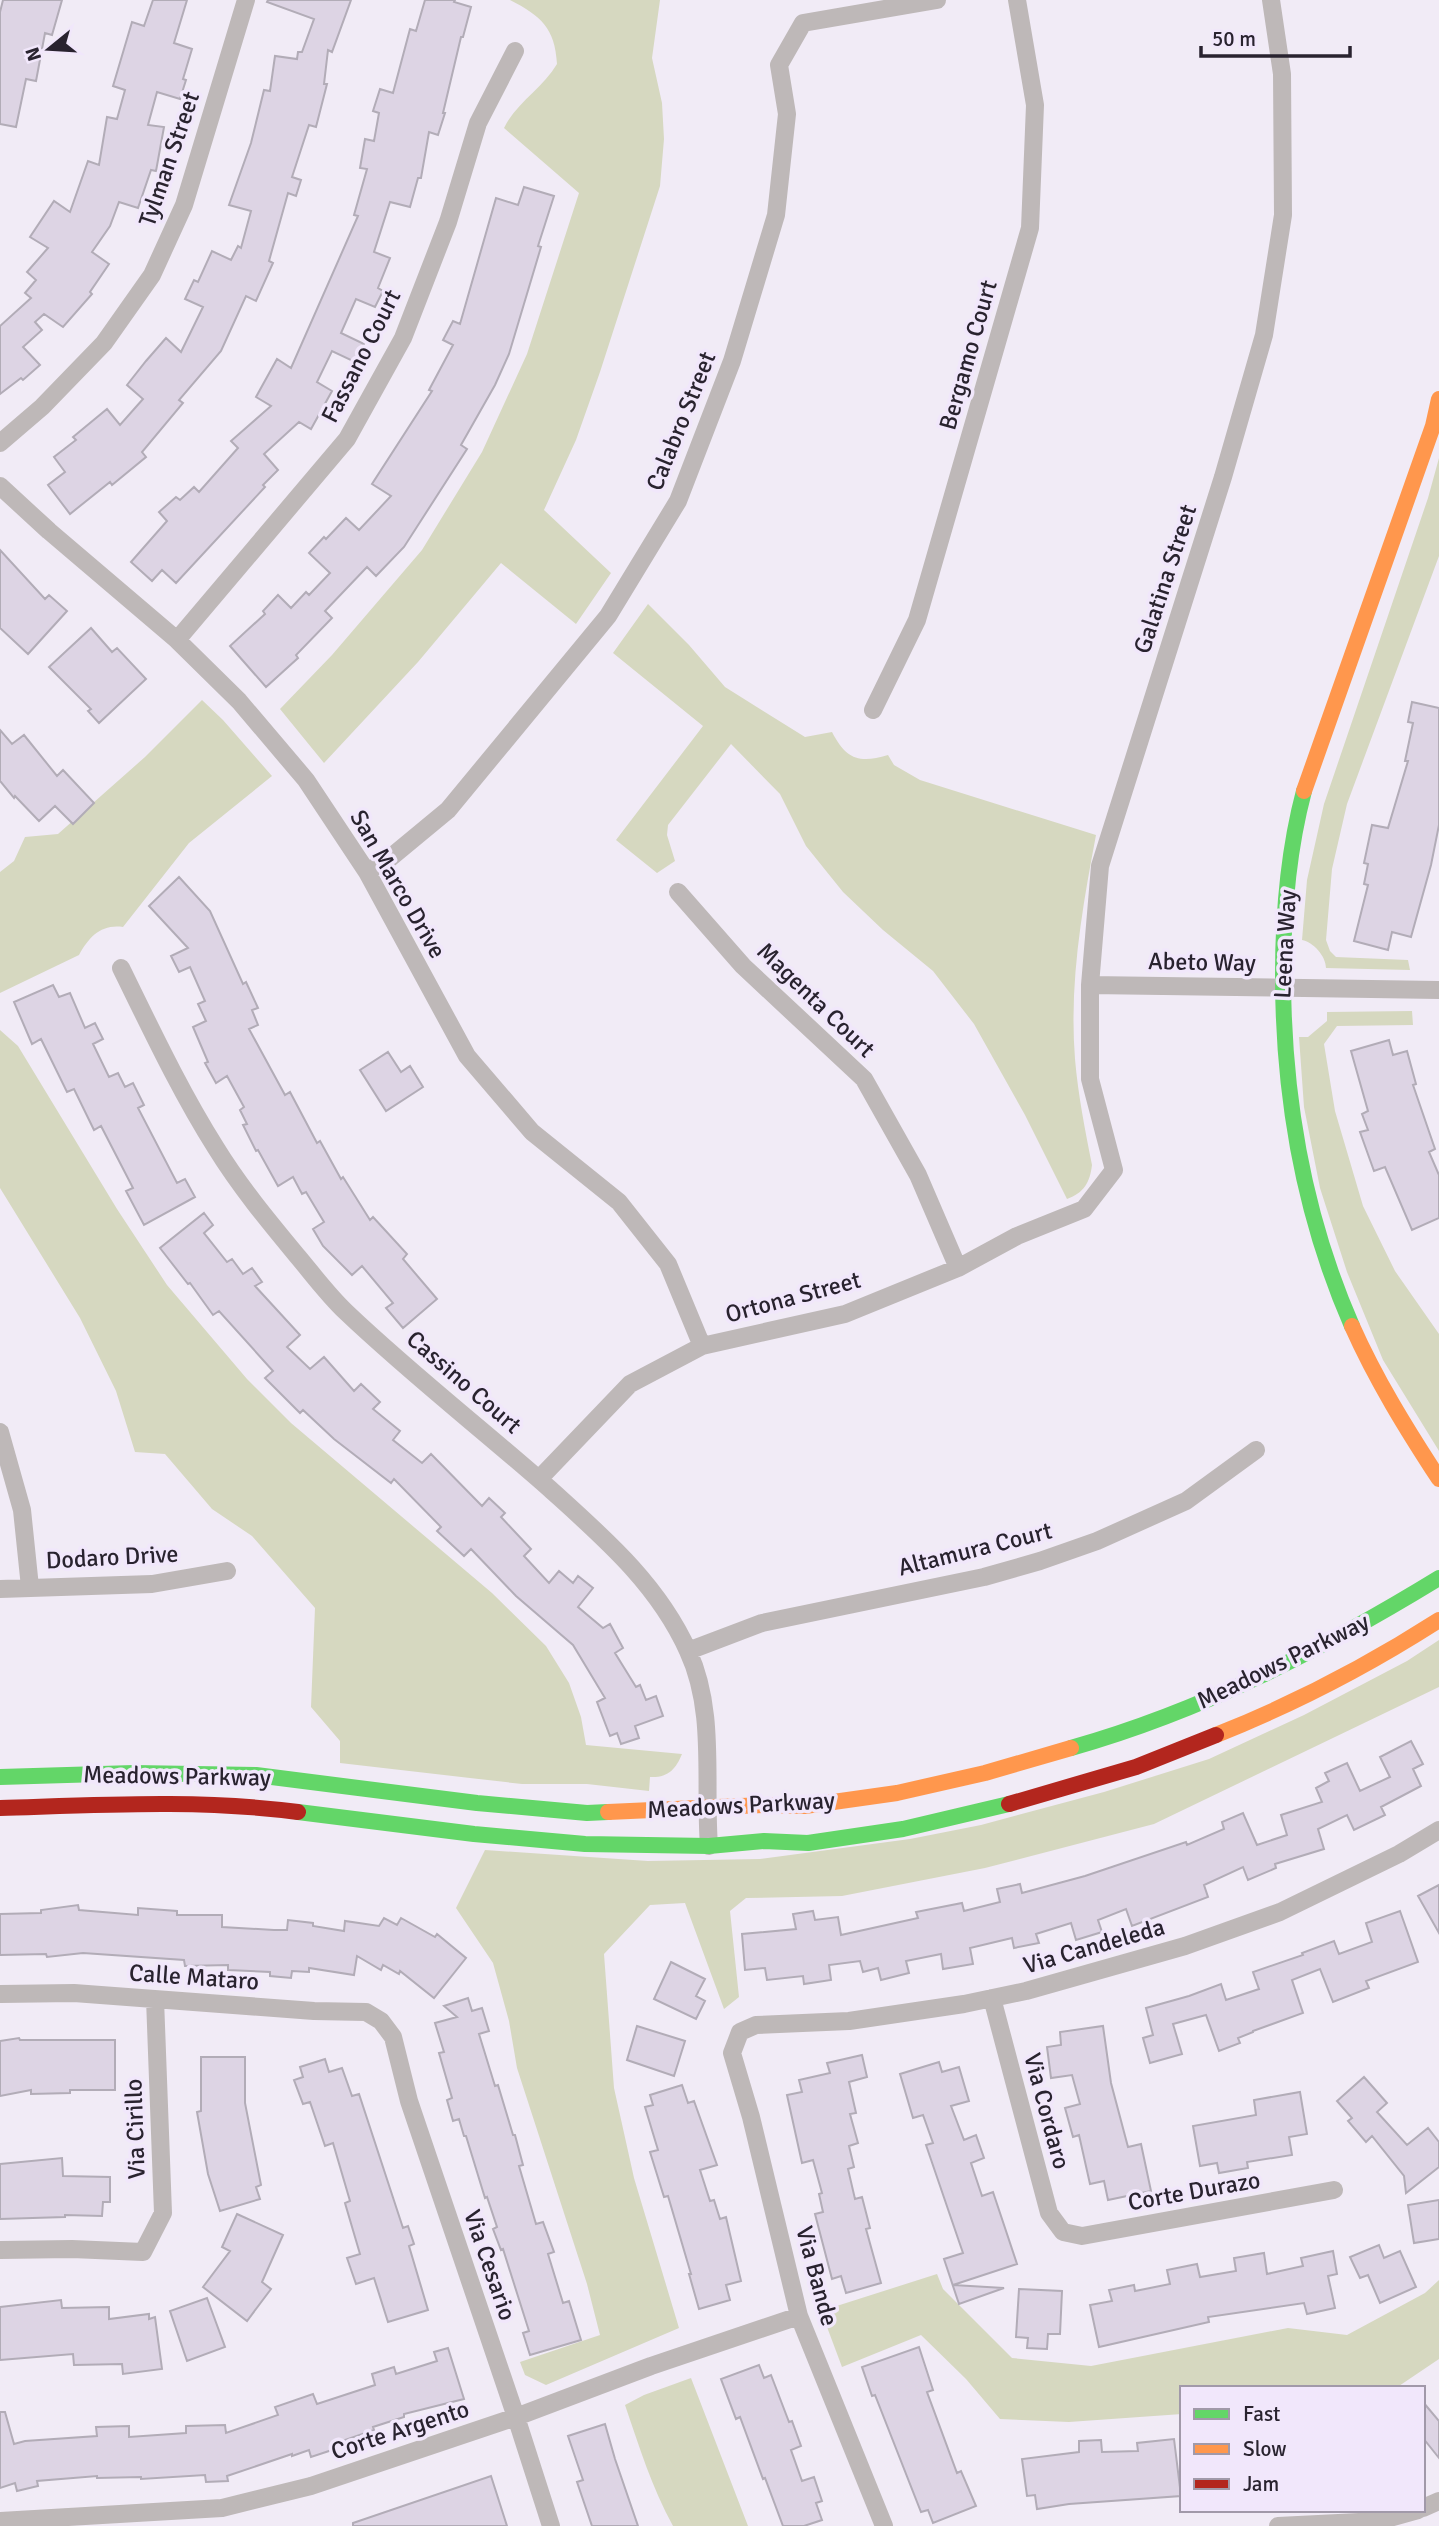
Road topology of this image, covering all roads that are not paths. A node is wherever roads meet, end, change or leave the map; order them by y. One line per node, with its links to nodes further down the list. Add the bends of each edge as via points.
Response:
1 (246, 0): 7 (street, Tylman Street, via 184,205 152,275 104,343)
2 (937, 0): 11 (street, Calabro Street, via 803,23 779,65 787,114 776,215 732,361 678,501 608,616 448,810)
3 (1017, 0): 10 (street, Bergamo Court, via 1035,104 1030,228 917,620)
4 (1271, 0): 14 (street, Galatina Street, via 1282,74 1283,215 1264,335 1100,866)
5 (514, 51): 9 (street, Fassano Court, via 478,123 448,222 403,338 347,439)
6 (1439, 399): 15 (main road, Leena Way, via 1303,795 1286,890)
7 (0, 443)
8 (0, 486): 9 (street, San Marco Drive)
9 (177, 640): 11 (street, San Marco Drive, via 239,701 306,780)
10 (873, 710)
11 (367, 872): 19 (street, San Marco Drive, via 467,1056 532,1132 619,1202 668,1264)
12 (678, 892): 18 (street, Magenta Court, via 743,966 864,1079 918,1175)
13 (121, 968): 22 (street, Cassino Court, via 178,1084 262,1213 344,1310)
14 (1090, 985): 15 (street, Abeto Way); 17 (street, Galatina Street, via 1090,1079)
15 (1281, 989): 16 (street, Abeto Way); 23 (main road, Leena Way, via 1285,1080 1295,1150 1312,1218 1346,1315 1374,1377)
16 (1439, 990)
17 (1114, 1170): 18 (street, Ortona Street, via 1084,1209 1017,1236)
18 (958, 1268): 19 (street, Ortona Street, via 845,1314)
19 (702, 1346): 22 (street, Ortona Street, via 629,1384)
20 (0, 1432): 26 (street, via 22,1510)
21 (1255, 1450): 29 (street, Altamura Court, via 1186,1501 1097,1541 984,1577 762,1623)
22 (539, 1479): 29 (street, Cassino Court, via 636,1570 664,1607)
23 (1439, 1479)
24 (227, 1571): 26 (street, Dodaro Drive, via 152,1584)
25 (1439, 1578): 32 (main road, Meadows Parkway, via 1256,1680 1125,1732 897,1793 805,1806)
26 (30, 1587): 27 (street, Dodaro Drive)
27 (0, 1589)
28 (1439, 1620): 34 (main road, Meadows Parkway, via 1271,1713 1136,1767 903,1829 808,1843)
29 (688, 1651): 32 (street, Cassino Court, via 706,1709)
30 (0, 1777): 32 (main road, Meadows Parkway, via 256,1774 587,1813)
31 (0, 1808): 34 (main road, Meadows Parkway, via 254,1806 571,1843)
32 (706, 1808): 34 (street, Cassino Court)
33 (1439, 1830): 36 (street, Via Candeleda, via 1280,1912 1185,1946)
34 (709, 1846)
35 (0, 1994): 37 (street, Calle Mataro)
36 (992, 1998): 39 (street, Via Candeleda, via 849,2021 756,2025); 41 (street, Via Cordaro, via 1048,2213)
37 (155, 1999): 38 (street, Calle Mataro, via 366,2012); 42 (street, Via Cirillo, via 163,2213 143,2252)
38 (381, 2021): 44 (street, Via Cesario, via 393,2036 409,2101)
39 (740, 2032): 43 (street, Via Bande, via 732,2053)
40 (1334, 2190): 41 (street, Corte Durazo, via 1082,2236)
41 (1063, 2232)
42 (0, 2250)
43 (799, 2316): 44 (street, Corte Argento); 48 (street, Via Bande)
44 (516, 2417): 46 (street, Corte Argento, via 311,2486 222,2508); 47 (street, Via Cesario)
45 (1411, 2512): 49 (street, via 1379,2521)
46 (0, 2521)
47 (551, 2526)
48 (884, 2526)
49 (1278, 2526)

